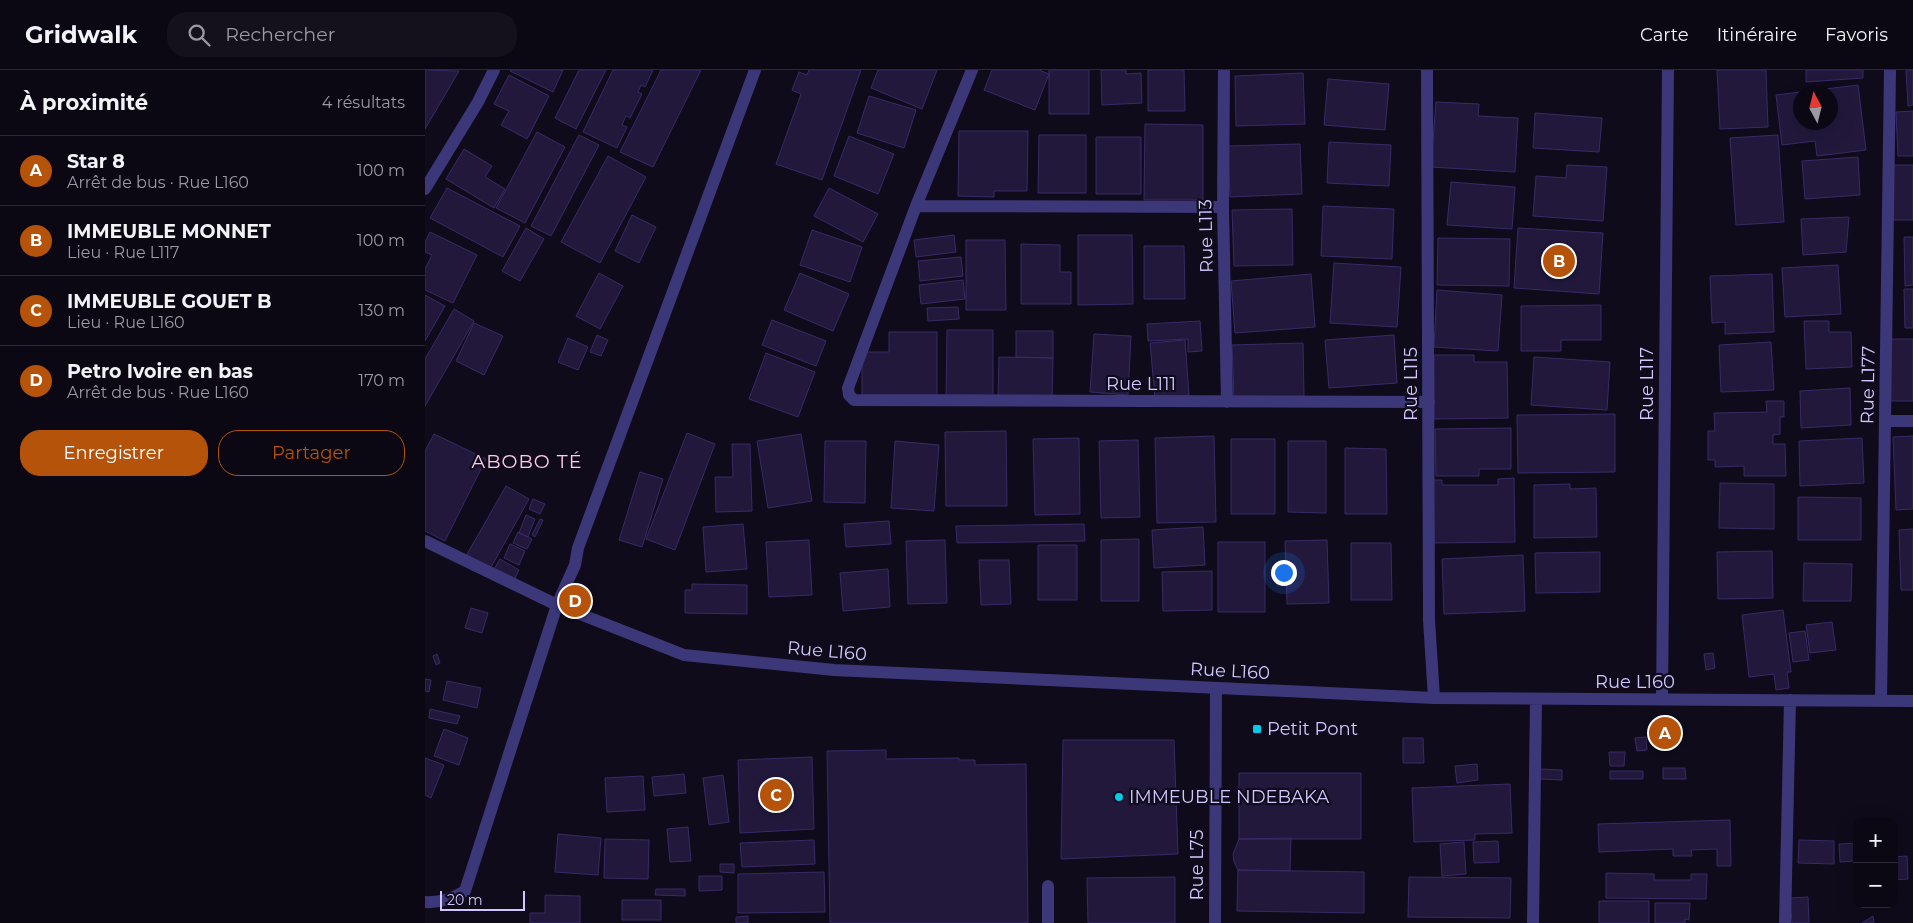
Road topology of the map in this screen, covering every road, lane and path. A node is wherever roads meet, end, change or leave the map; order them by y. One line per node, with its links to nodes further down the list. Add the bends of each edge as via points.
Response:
1 (494, 70): 8 (street)
2 (755, 70): 16 (street, via 578,548 575,565)
3 (972, 70): 9 (street)
4 (1224, 70): 10 (street, Rue L113)
5 (1427, 70): 12 (street, Rue L115)
6 (1668, 70): 20 (street, Rue L117)
7 (1890, 70): 13 (street, Rue L177)
8 (425, 189)
9 (916, 206): 10 (street); 11 (street, Rue L111, via 848,388 854,400)
10 (1223, 208): 11 (street, Rue L113)
11 (1227, 402): 12 (street, Rue L111)
12 (1429, 402): 18 (street, Rue L115, via 1429,620)
13 (1885, 421): 14 (street); 22 (street, Rue L177)
14 (1913, 421)
15 (425, 541): 16 (street, Rue L160)
16 (557, 605): 17 (street, Rue L160, via 684,654 834,670); 25 (street, via 465,891 437,903)
17 (1216, 688): 18 (street, Rue L160); 27 (street, Rue L75)
18 (1434, 698): 19 (street, Rue L160)
19 (1536, 698): 20 (street, Rue L160); 28 (street)
20 (1662, 699): 21 (street, Rue L160)
21 (1790, 700): 22 (street, Rue L160); 29 (street)
22 (1881, 701): 23 (street, Rue L160)
23 (1913, 701)
24 (1048, 886): 26 (street)
25 (425, 902)
26 (1048, 923)
27 (1215, 923)
28 (1533, 923)
29 (1785, 923)

